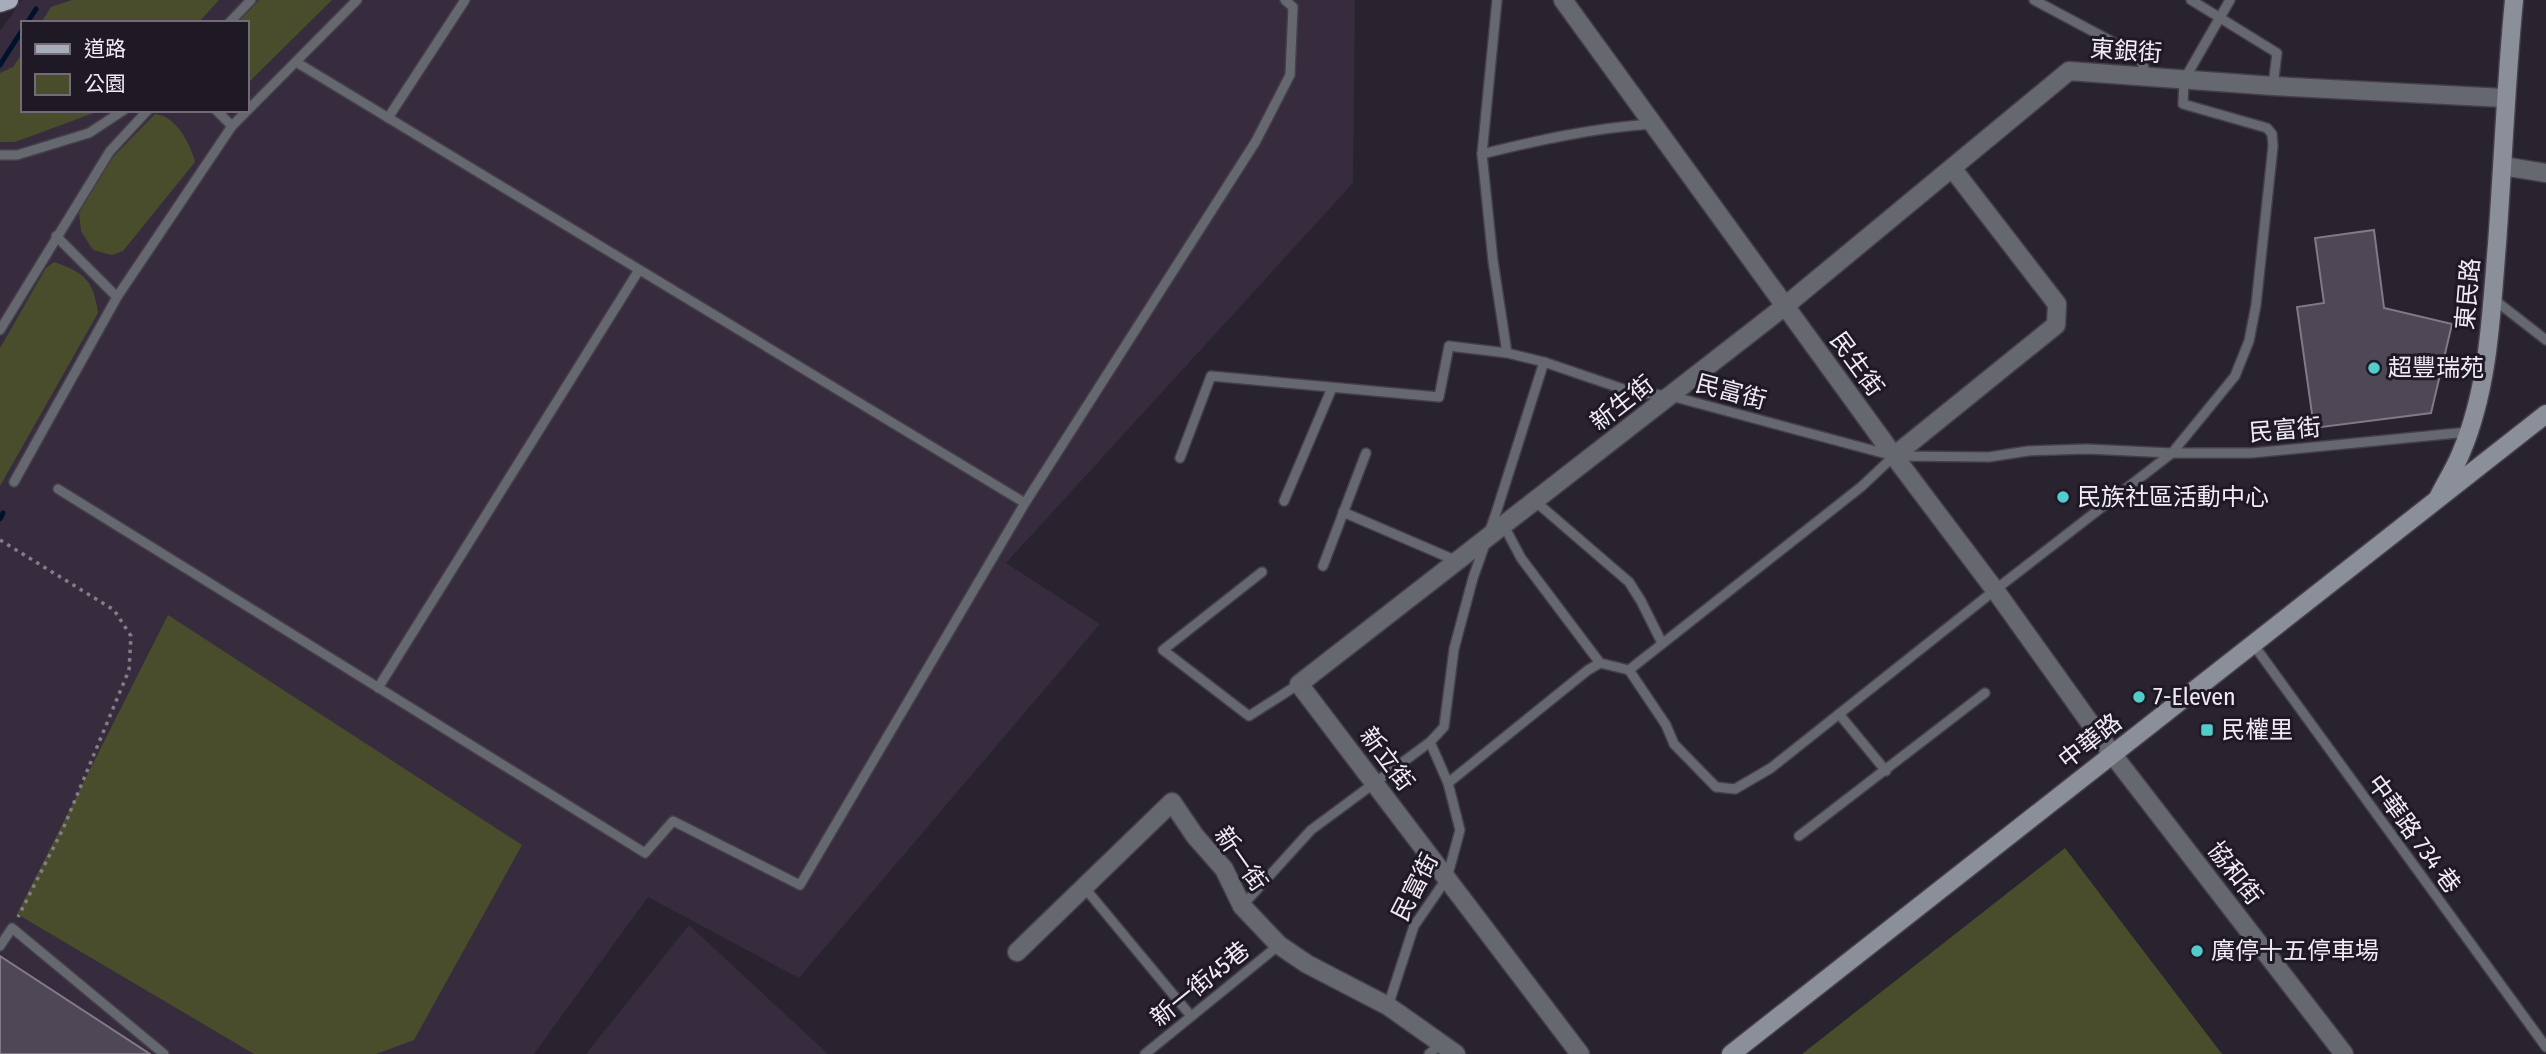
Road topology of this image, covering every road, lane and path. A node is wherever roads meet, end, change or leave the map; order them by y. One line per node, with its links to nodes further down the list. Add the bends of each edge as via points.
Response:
1 (9, 0): 12 (main road)
2 (251, 0): 14 (lane)
3 (357, 0): 15 (lane)
4 (465, 0): 25 (lane)
5 (1285, 0): 55 (lane, via 1293,7 1290,75 1256,141)
6 (1497, 0): 28 (lane)
7 (1563, 0): 26 (street, 民生街)
8 (2034, 0): 16 (lane, via 2139,56)
9 (2191, 0): 13 (lane)
10 (2231, 0): 13 (lane)
11 (2514, 0): 19 (street, 東民路)
12 (0, 3)
13 (2220, 17): 17 (lane); 18 (lane, via 2277,53)
14 (231, 21)
15 (296, 62): 20 (lane); 25 (lane)
16 (2148, 77): 17 (street, 東銀街); 31 (street, 東銀街, via 2069,71)
17 (2184, 80): 18 (street, 東銀街); 47 (lane, via 2183,104 2267,128 2273,146 2249,341 2235,376)
18 (2273, 86): 19 (street, 東銀街)
19 (2505, 98): 30 (street, 東民路)
20 (248, 110)
21 (121, 112): 29 (lane, via 89,132 16,155)
22 (146, 112): 33 (lane, via 110,151)
23 (218, 112): 27 (lane)
24 (246, 112): 27 (lane)
25 (388, 118): 34 (lane)
26 (1653, 124): 28 (lane, via 1558,135); 37 (street, 民生街)
27 (232, 126): 35 (lane)
28 (1482, 154): 40 (lane)
29 (0, 155)
30 (2503, 166): 32 (street); 36 (street, 東民路)
31 (1952, 168): 37 (street, 東銀街); 48 (street, via 2057,304 2056,325)
32 (2546, 173)
33 (56, 236): 35 (lane); 38 (lane)
34 (639, 270): 55 (lane); 69 (lane)
35 (117, 297): 50 (lane)
36 (2492, 298): 39 (lane); 45 (street, 東民路, via 2486,365)
37 (1785, 306): 43 (street, 新生街); 48 (street, 民生街)
38 (0, 330)
39 (2546, 340)
40 (1507, 353): 41 (lane, 民富街); 42 (lane, 民富街, via 1449,346 1439,397)
41 (1544, 362): 43 (lane, 民富街, via 1632,392); 57 (lane)
42 (1332, 388): 49 (lane, via 1211,376); 52 (lane)
43 (1671, 396): 48 (lane, 民富街); 53 (street, 新生街)
44 (2546, 414): 54 (street, 中華路)
45 (2468, 432): 47 (lane, 民富街, via 2252,453); 54 (street, 東民路)
46 (1366, 453): 56 (lane)
47 (2172, 453): 48 (lane, 民富街, via 2087,449 1989,457); 63 (lane)
48 (1894, 456): 63 (street, 民生街); 64 (lane)
49 (1180, 458)
50 (14, 482)
51 (58, 489): 69 (lane)
52 (1284, 501)
53 (1536, 502): 57 (street, 新生街); 64 (lane, via 1629,582)
54 (2436, 502): 65 (street, 中華路)
55 (1025, 503): 69 (lane, via 800,885 673,821 645,853)
56 (1343, 512): 60 (lane); 61 (lane)
57 (1500, 519): 58 (street, 新生街); 66 (lane, via 1521,558)
58 (1488, 538): 60 (street); 72 (lane, via 1454,649 1444,727)
59 (0, 540): 81 (path, via 114,610 131,636 129,670 64,829)
60 (1457, 561): 68 (street)
61 (1323, 566)
62 (1262, 572): 68 (lane, via 1163,650 1249,716)
63 (1995, 590): 71 (lane); 73 (street, 民生街)
64 (1662, 643): 67 (lane)
65 (2252, 643): 73 (street, 中華路); 87 (lane, 中華路 734 巷)
66 (1600, 663): 67 (lane); 76 (lane)
67 (1629, 670): 71 (lane, via 1674,744 1716,787 1735,789 1771,768)
68 (1299, 684): 75 (street, 新立街)
69 (378, 688)
70 (1985, 693): 74 (lane)
71 (1839, 714): 74 (lane)
72 (1430, 742): 75 (lane); 76 (lane, 民富街)
73 (2113, 755): 92 (street, 中華路); 93 (street, 協和街)
74 (1886, 771): 77 (lane)
75 (1374, 783): 78 (street, 新立街); 80 (lane, via 1311,830)
76 (1448, 783): 78 (lane, 民富街, via 1460,830)
77 (1799, 836)
78 (1447, 878): 85 (lane, 民富街, via 1414,926); 91 (street, 新立街)
79 (1084, 887): 80 (street, 新一街, via 1172,802 1224,869); 84 (street, 新一街); 86 (lane)
80 (1242, 906): 82 (street, 新一街)
81 (12, 928): 83 (lane); 89 (lane)
82 (1279, 944): 85 (street, 新一街, via 1307,964); 86 (lane, 新一街45巷)
83 (0, 946)
84 (1017, 952)
85 (1388, 1006): 88 (street, 新一街)
86 (1191, 1016): 90 (lane, 新一街45巷)
87 (2546, 1047)
88 (1442, 1050)
89 (164, 1054)
90 (1145, 1054)
91 (1580, 1054)
92 (1731, 1054)
93 (2344, 1054)

